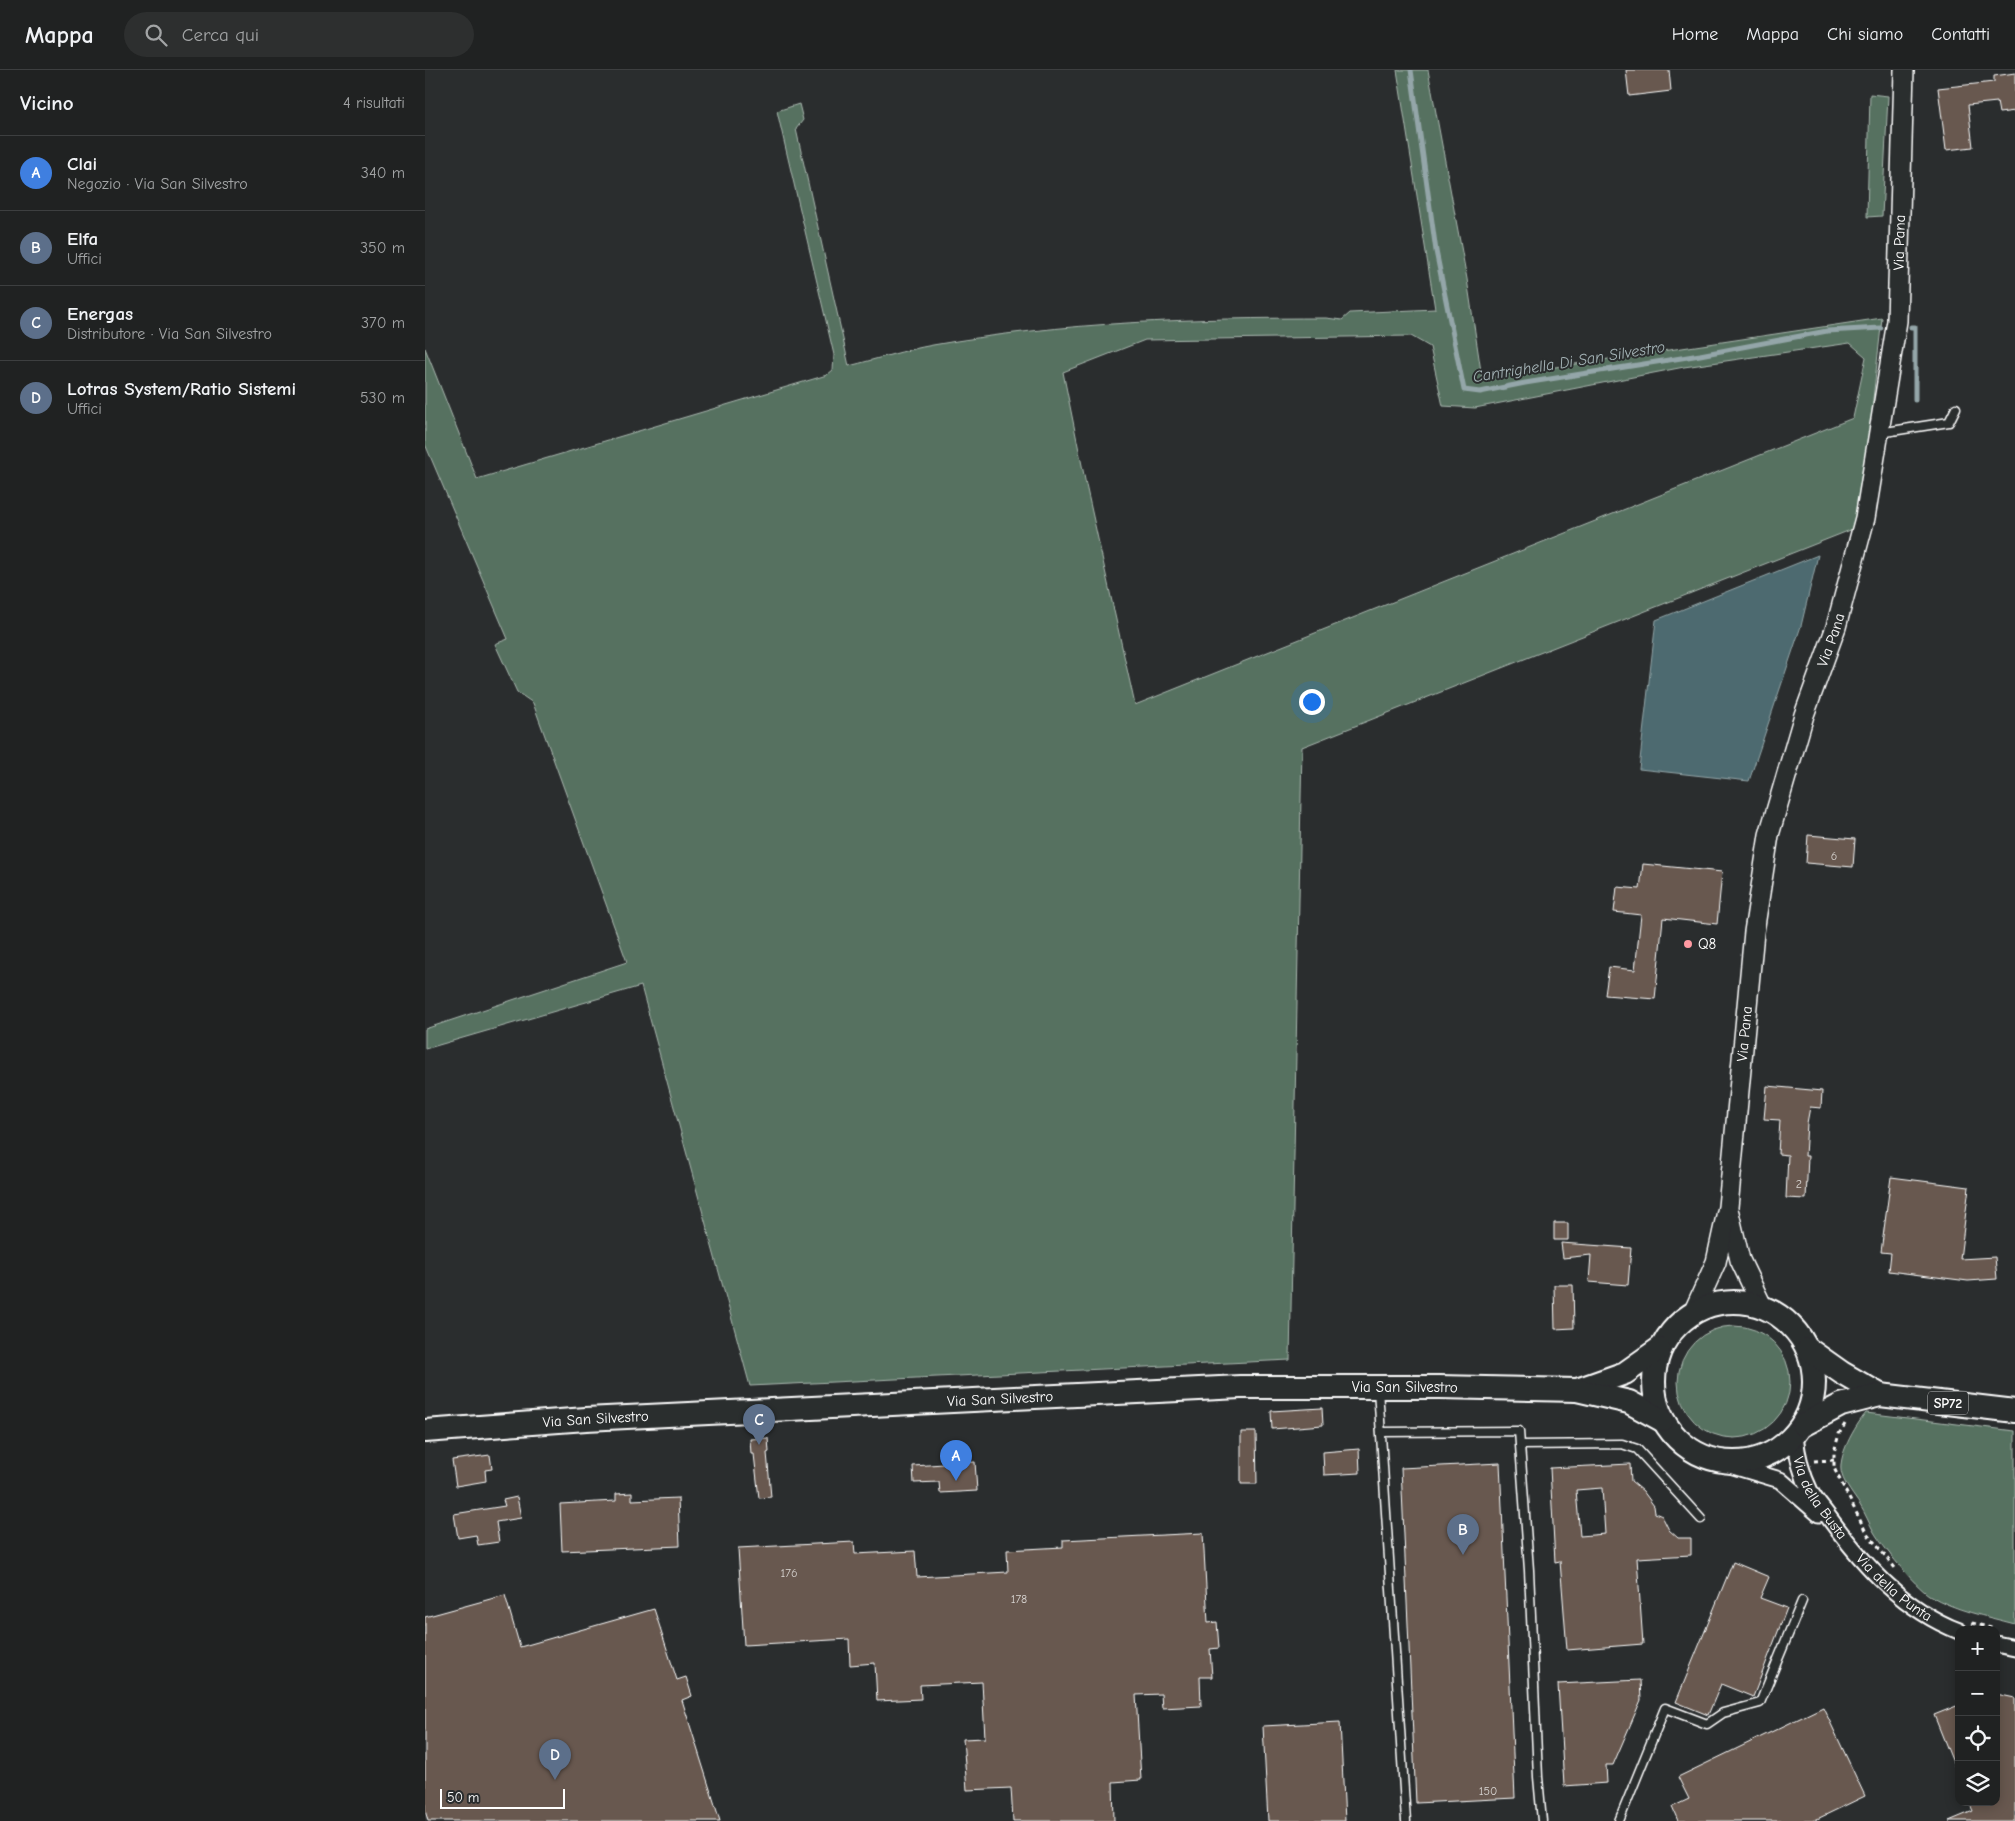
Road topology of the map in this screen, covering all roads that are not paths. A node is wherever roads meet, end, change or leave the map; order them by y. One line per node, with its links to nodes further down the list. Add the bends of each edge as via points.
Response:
1 (1905, 70): 3 (street, Via Pana, via 1897,322)
2 (1956, 408): 3 (lane, via 1949,422)
3 (1879, 434): 4 (street, Via Pana, via 1865,518 1836,627 1804,715 1769,835 1753,932)
4 (1728, 1207): 5 (street, Via Pana, via 1739,1260); 6 (street, Via Pana, via 1716,1262)
5 (1762, 1306): 6 (main road, via 1739,1301 1716,1303); 8 (main road, via 1787,1321)
6 (1694, 1311): 7 (main road, via 1673,1327)
7 (1659, 1349): 10 (main road, Via San Silvestro, via 1625,1373); 13 (main road, via 1653,1372 1654,1397)
8 (1808, 1349): 11 (main road, SP72); 14 (main road, via 1815,1375 1813,1401)
9 (1378, 1386): 10 (main road, Via San Silvestro); 15 (main road, Via San Silvestro, via 1240,1387 586,1419); 16 (lane)
10 (1577, 1390): 13 (main road, Via San Silvestro, via 1629,1402)
11 (1870, 1397): 12 (main road, SP72); 14 (main road, SP72, via 1841,1404)
12 (2015, 1411)
13 (1662, 1420): 18 (main road, via 1675,1437 1693,1451)
14 (1799, 1430): 18 (main road, via 1777,1450 1757,1459 1735,1463); 20 (street, Via della Busta, via 1799,1463 1811,1492)
15 (425, 1431)
16 (1381, 1432): 17 (lane, via 1519,1431); 25 (lane)
17 (1520, 1445): 19 (lane, via 1622,1444 1637,1449); 26 (lane)
18 (1713, 1460): 20 (street, Via della Busta, via 1780,1480)
19 (1701, 1519)
20 (1839, 1531): 22 (street, Via della Punta, via 1875,1573 1914,1609)
21 (1802, 1601): 27 (lane, via 1760,1704 1723,1713 1707,1724 1665,1708)
22 (1963, 1626)
23 (2000, 1637): 24 (street)
24 (2015, 1648)
25 (1406, 1821)
26 (1542, 1821)
27 (1619, 1821)

